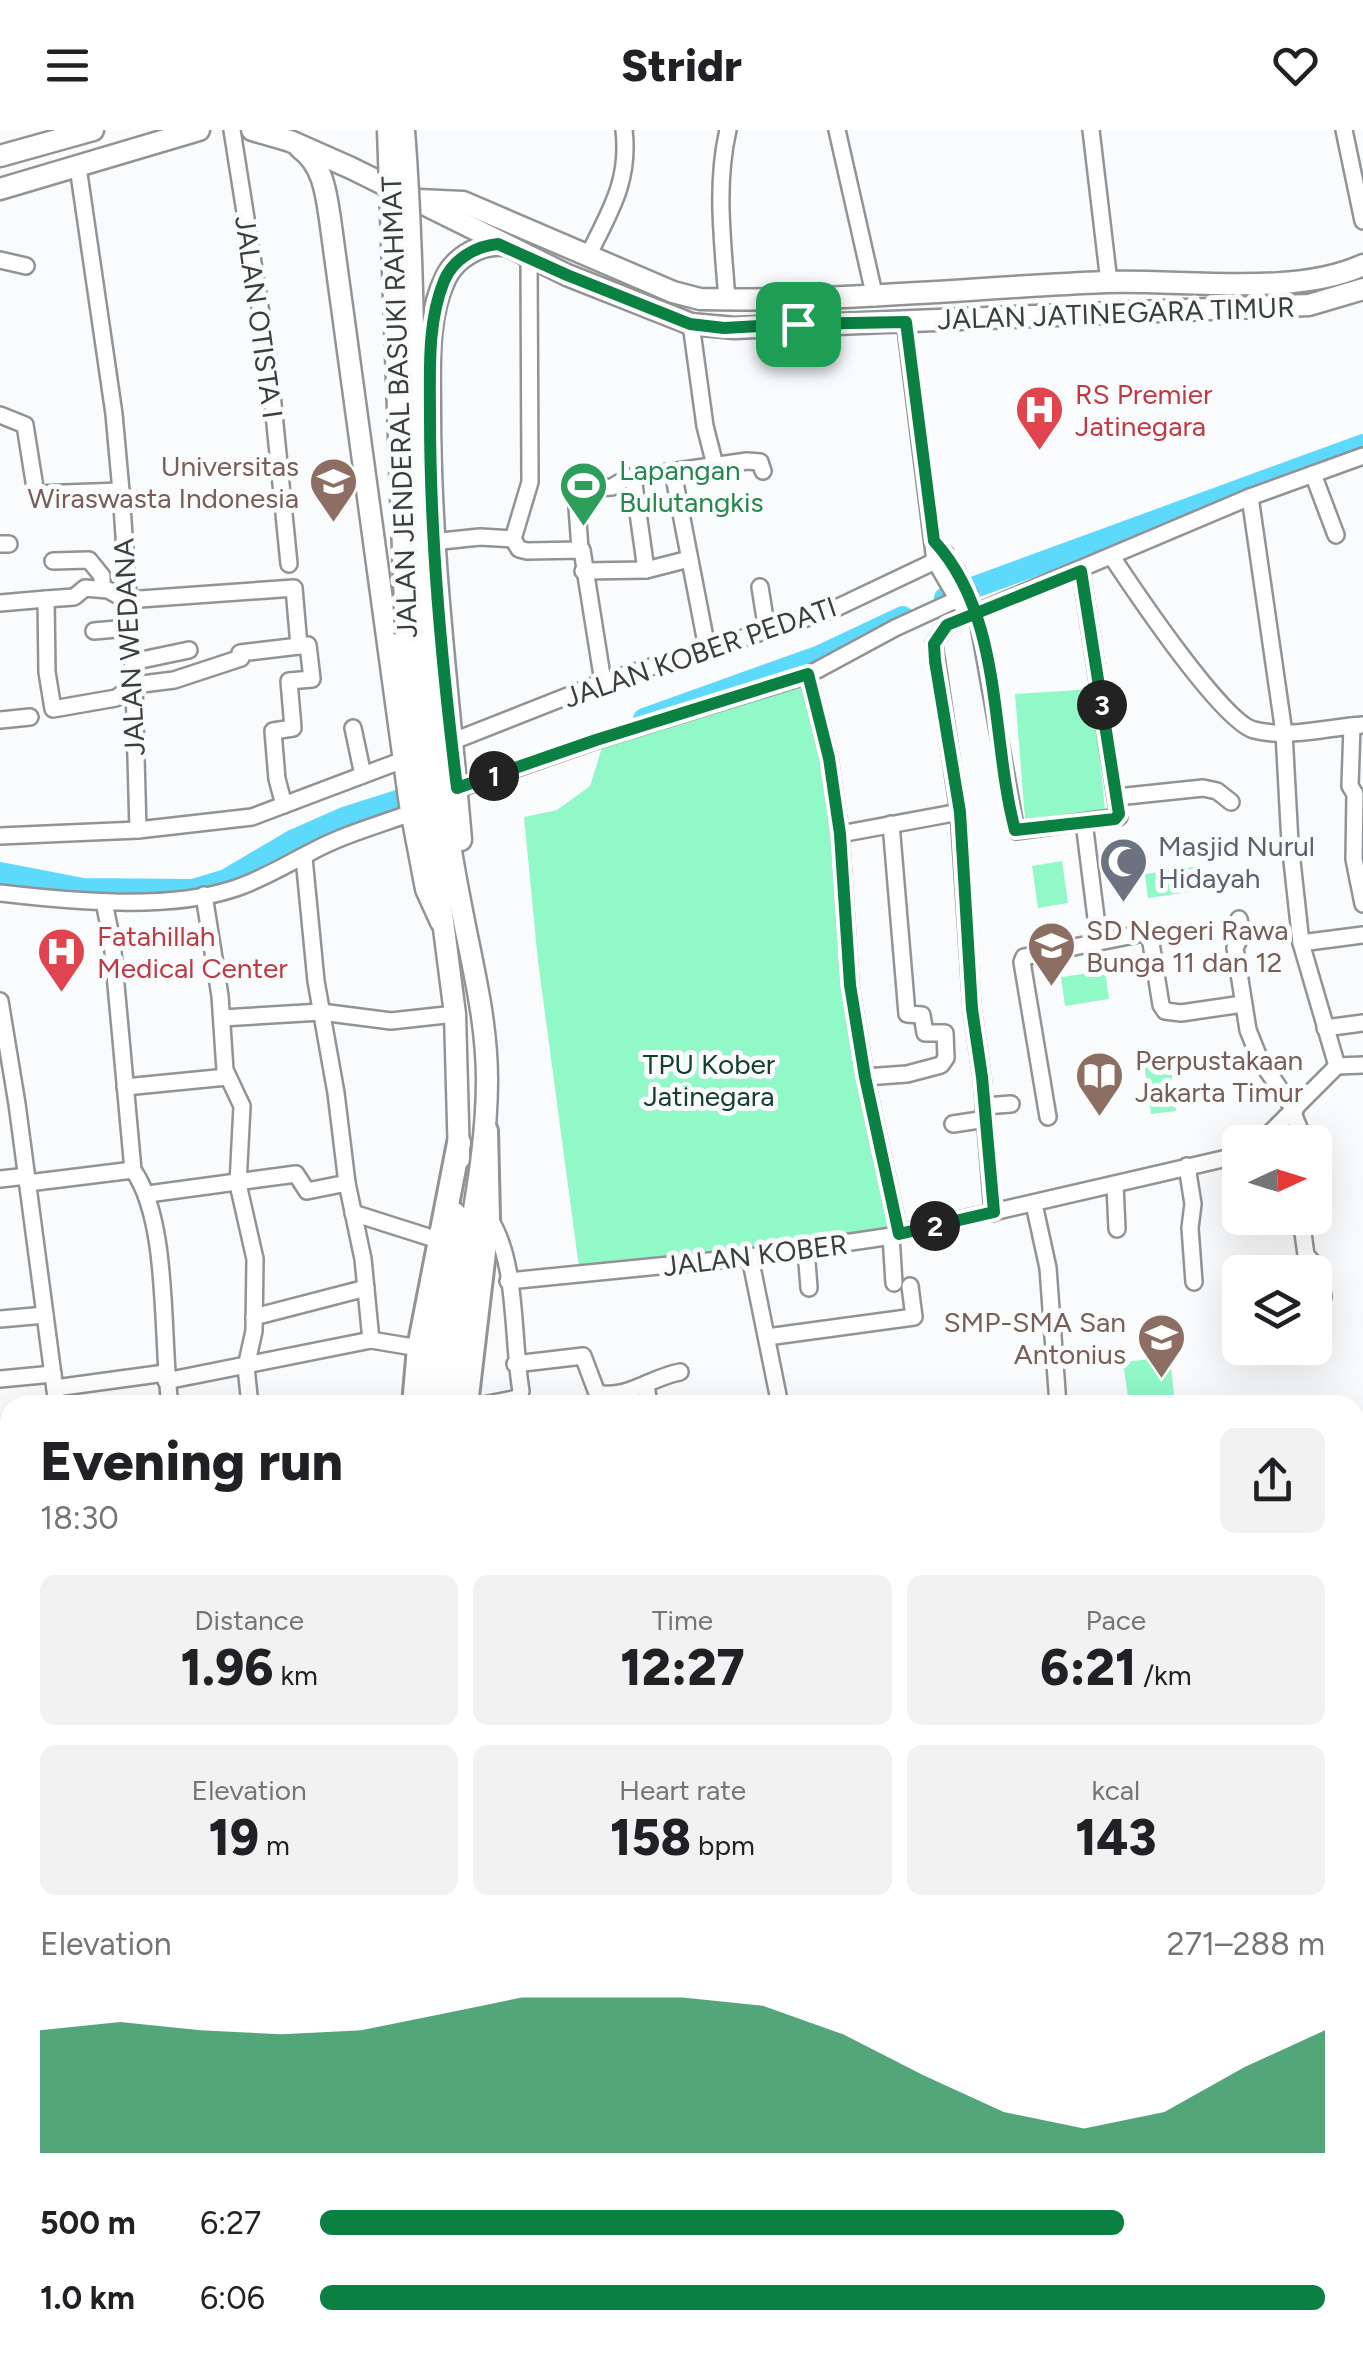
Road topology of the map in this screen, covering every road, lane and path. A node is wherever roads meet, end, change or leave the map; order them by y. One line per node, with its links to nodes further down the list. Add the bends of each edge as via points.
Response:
1 (94, 130): 13 (main road)
2 (199, 130): 14 (main road)
3 (232, 130): 51 (street, JALAN OTISTA I, via 269,364)
4 (252, 130): 12 (main road, JALAN JATINEGARA TIMUR)
5 (388, 130): 65 (main road, JALAN JENDERAL BASUKI RAHMAT, bridge)
6 (404, 130): 65 (main road, JALAN JENDERAL BASUKI RAHMAT, bridge)
7 (624, 130): 19 (street, via 627,166)
8 (728, 130): 27 (street, via 720,184)
9 (837, 130): 26 (street)
10 (1091, 130): 24 (street)
11 (1344, 130): 17 (street)
12 (290, 140): 16 (main road, JALAN JATINEGARA TIMUR); 34 (main road, JALAN JENDERAL BASUKI RAHMAT, via 315,162 324,184)
13 (0, 156)
14 (78, 167): 15 (main road); 41 (street, JALAN WEDANA)
15 (0, 189)
16 (414, 200): 18 (main road, JALAN JATINEGARA TIMUR); 19 (main road, JALAN JATINEGARA TIMUR, via 462,202)
17 (1363, 221)
18 (504, 245): 20 (main road, JALAN JATINEGARA TIMUR); 35 (main road, JALAN JENDERAL BASUKI RAHMAT, via 468,254 445,278 430,348)
19 (588, 256): 27 (main road, JALAN JATINEGARA TIMUR, via 674,292)
20 (529, 258): 30 (main road, JALAN JATINEGARA TIMUR); 44 (street, via 530,482)
21 (0, 260): 23 (street)
22 (1363, 265): 24 (main road, JALAN JATINEGARA TIMUR, via 1320,280)
23 (26, 266)
24 (1110, 282): 26 (main road, JALAN JATINEGARA TIMUR)
25 (1363, 289): 29 (main road, JALAN JATINEGARA TIMUR, via 1309,304)
26 (875, 298): 28 (main road, JALAN JATINEGARA TIMUR)
27 (727, 300): 28 (main road, JALAN JATINEGARA TIMUR)
28 (797, 300): 31 (main road)
29 (906, 322): 31 (main road, JALAN JATINEGARA TIMUR); 49 (street)
30 (690, 324): 31 (main road, JALAN JATINEGARA TIMUR); 36 (street)
31 (798, 324)
32 (0, 415): 41 (street, via 25,425 36,494)
33 (1363, 456): 39 (street)
34 (365, 461): 35 (main road, via 394,444 416,448); 79 (main road, JALAN JENDERAL BASUKI RAHMAT, via 381,614)
35 (430, 461): 45 (main road, JALAN JENDERAL BASUKI RAHMAT)
36 (715, 465): 37 (street, via 755,460); 38 (street)
37 (763, 471)
38 (673, 472): 40 (street); 48 (street)
39 (1314, 474): 42 (street); 43 (street)
40 (633, 477): 46 (street, via 576,492); 52 (street)
41 (121, 491): 59 (street, JALAN WEDANA)
42 (1250, 497): 47 (street); 77 (street)
43 (1336, 535)
44 (514, 538): 45 (street); 46 (street, via 527,551)
45 (432, 542): 78 (main road, JALAN JENDERAL BASUKI RAHMAT)
46 (580, 549): 53 (street)
47 (1112, 557): 54 (street); 77 (street, via 1221,702 1249,729)
48 (689, 559): 52 (street); 67 (street)
49 (943, 560): 57 (street); 64 (street, JALAN KOBER PEDATI)
50 (53, 562): 56 (street, via 89,560 102,576)
51 (289, 564)
52 (646, 570): 53 (street)
53 (583, 571): 71 (street)
54 (1081, 571): 61 (street); 83 (street)
55 (760, 587): 64 (street)
56 (102, 589): 58 (street); 59 (street)
57 (962, 595): 61 (street); 70 (street)
58 (46, 599): 60 (street); 72 (street, via 53,709 116,698)
59 (126, 600): 62 (street, JALAN WEDANA); 66 (street, via 294,588)
60 (0, 602)
61 (973, 616): 87 (street, via 947,625 934,644); 88 (street, via 1015,830)
62 (128, 628): 63 (street); 69 (street, JALAN WEDANA)
63 (94, 631)
64 (767, 632): 67 (street, JALAN KOBER PEDATI)
65 (414, 634): 78 (main road, JALAN JENDERAL BASUKI RAHMAT); 79 (main road, JALAN JENDERAL BASUKI RAHMAT)
66 (299, 646): 72 (street, via 240,653 241,658 174,680); 85 (street, via 308,645 312,678 289,681 293,728 273,732)
67 (707, 648): 71 (street, JALAN KOBER PEDATI)
68 (189, 650): 69 (street)
69 (132, 662): 72 (street, JALAN WEDANA)
70 (808, 674): 81 (street); 91 (street)
71 (603, 682): 78 (street, JALAN KOBER PEDATI)
72 (134, 684): 90 (street, JALAN WEDANA)
73 (30, 717): 74 (street)
74 (0, 720)
75 (1357, 726): 77 (street); 82 (street, via 1350,786)
76 (353, 728): 80 (street)
77 (1284, 733): 102 (street)
78 (446, 745): 81 (main road, JALAN JENDERAL BASUKI RAHMAT); 99 (main road, JALAN JENDERAL BASUKI RAHMAT, via 445,818)
79 (410, 764): 80 (street); 86 (main road, JALAN JENDERAL BASUKI RAHMAT)
80 (363, 776): 85 (street)
81 (457, 787): 99 (main road, JALAN JENDERAL BASUKI RAHMAT)
82 (1359, 794): 97 (street, via 1354,859)
83 (1117, 796): 84 (street, via 1204,788); 88 (street, via 1119,817)
84 (1231, 802)
85 (284, 805): 90 (street, via 252,817)
86 (416, 808): 93 (street); 106 (main road, JALAN JENDERAL BASUKI RAHMAT, via 426,889 441,922)
87 (960, 812): 89 (street); 110 (street)
88 (1084, 822): 101 (street)
89 (892, 824): 91 (street); 111 (street, via 907,1012 922,1015 925,1032 945,1034)
90 (138, 830): 92 (street)
91 (840, 834): 115 (street, via 850,985)
92 (0, 836)
93 (304, 858): 95 (street); 105 (street)
94 (0, 893): 96 (street)
95 (204, 895): 96 (street); 107 (street)
96 (104, 902): 116 (street)
97 (1363, 904)
98 (1239, 919): 104 (street, via 1242,934 1234,944)
99 (465, 922): 126 (main road, JALAN JENDERAL BASUKI RAHMAT, via 483,1014)
100 (1363, 935): 102 (street)
101 (1100, 942): 104 (street, via 1149,934 1161,1006 1172,1013); 122 (street, via 1022,959)
102 (1301, 943): 109 (street)
103 (0, 1001): 117 (street)
104 (1243, 1004): 121 (street, via 1260,1060)
105 (321, 1012): 106 (street, via 391,1021); 107 (street); 133 (street)
106 (455, 1014): 127 (main road, JALAN JENDERAL BASUKI RAHMAT)
107 (222, 1018): 114 (street)
108 (1363, 1023): 109 (street)
109 (1324, 1028): 113 (street)
110 (979, 1057): 111 (street); 120 (street)
111 (946, 1060): 115 (street, via 907,1074)
112 (1363, 1065): 113 (street)
113 (1337, 1066): 121 (street)
114 (227, 1077): 116 (street); 134 (street, via 242,1106)
115 (865, 1077): 142 (street)
116 (125, 1087): 130 (street)
117 (18, 1104): 119 (street); 132 (street)
118 (1011, 1104): 120 (street)
119 (0, 1107)
120 (986, 1112): 123 (street); 138 (street)
121 (1294, 1112): 124 (street); 125 (street)
122 (1048, 1117)
123 (953, 1124)
124 (1279, 1125)
125 (1299, 1125)
126 (486, 1131): 140 (highway); 168 (main road, JALAN JENDERAL BASUKI RAHMAT)
127 (459, 1143): 143 (highway); 167 (main road, JALAN JENDERAL BASUKI RAHMAT)
128 (1222, 1159): 129 (street, JALAN KOBER)
129 (1187, 1166): 135 (street, JALAN KOBER); 148 (street)
130 (133, 1170): 132 (street); 136 (street)
131 (0, 1179): 132 (street)
132 (27, 1180): 151 (street)
133 (346, 1183): 134 (street, via 307,1191 296,1174); 139 (street)
134 (238, 1184): 136 (street); 152 (street, via 255,1259)
135 (1114, 1185): 137 (street, JALAN KOBER); 141 (street)
136 (148, 1194): 160 (street)
137 (1034, 1204): 138 (street, JALAN KOBER); 173 (street, via 1048,1268)
138 (994, 1212): 142 (street, JALAN KOBER)
139 (353, 1213): 143 (street); 149 (street)
140 (488, 1218): 147 (street); 169 (highway)
141 (1117, 1229)
142 (901, 1234): 144 (street); 145 (street, JALAN KOBER); 154 (street, via 902,1284 914,1317)
143 (438, 1240): 156 (highway)
144 (919, 1248)
145 (806, 1249): 146 (street, JALAN KOBER); 150 (street)
146 (750, 1257): 147 (street, JALAN KOBER); 154 (street)
147 (508, 1281): 157 (street)
148 (1194, 1282)
149 (366, 1288): 152 (street); 155 (street)
150 (808, 1288)
151 (44, 1314): 153 (street); 163 (street)
152 (254, 1317): 158 (street)
153 (0, 1319)
154 (767, 1337): 172 (street)
155 (371, 1340): 156 (street); 158 (street)
156 (419, 1348): 166 (highway)
157 (516, 1364): 162 (street, via 580,1355 597,1392); 170 (street)
158 (246, 1367): 160 (street); 165 (street)
159 (680, 1372): 162 (street)
160 (166, 1377): 163 (street); 164 (street)
161 (0, 1379): 163 (street)
162 (646, 1384): 171 (street)
163 (55, 1389)
164 (169, 1395)
165 (249, 1395)
166 (415, 1395)
167 (435, 1395)
168 (450, 1395)
169 (467, 1395)
170 (520, 1395)
171 (648, 1395)
172 (778, 1395)
173 (1057, 1395)

